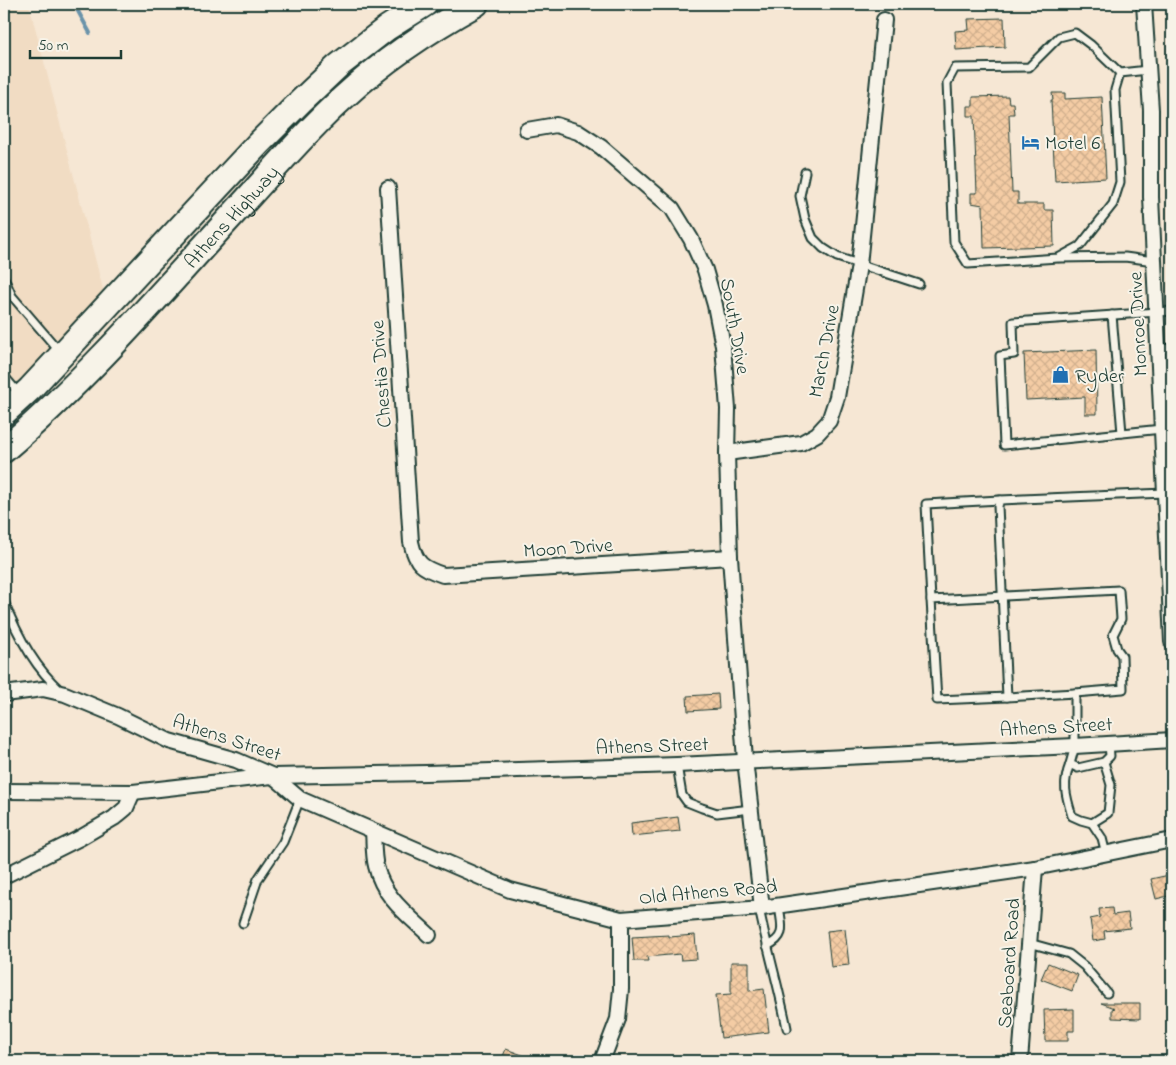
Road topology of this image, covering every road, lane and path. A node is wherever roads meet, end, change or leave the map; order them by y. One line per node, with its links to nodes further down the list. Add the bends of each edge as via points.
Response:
1 (425, 4): 19 (highway, Athens Highway, via 338,66 237,166)
2 (476, 4): 25 (highway, Athens Highway, via 411,43 342,98 148,308)
3 (1144, 4): 5 (street, Monroe Drive)
4 (884, 20): 12 (street, March Drive)
5 (1148, 70): 6 (lane); 11 (street, Monroe Drive, via 1150,197)
6 (1120, 73): 10 (lane, via 1115,90 1120,182 1113,204 1080,246); 10 (lane, via 1075,33 1059,37 1029,67 955,68 947,83 954,242 968,264)
7 (526, 130): 26 (street, South Drive, via 556,125 578,132 601,147 672,208 705,270 715,304 723,346 728,409)
8 (805, 172): 12 (lane, via 800,196 813,238 837,257)
9 (388, 188): 30 (street, Chestia Drive)
10 (1058, 258): 11 (lane, via 1125,257)
11 (1155, 261): 16 (street, Monroe Drive)
12 (859, 265): 14 (lane); 26 (street, March Drive, via 837,397 829,421 817,434 801,443)
13 (4, 278): 19 (lane, via 12,296)
14 (919, 284)
15 (1172, 311): 16 (lane)
16 (1157, 312): 17 (lane); 18 (street, Monroe Drive)
17 (1112, 315): 24 (lane); 24 (lane, via 1012,322 1014,354 1000,356 1004,445)
18 (1165, 349): 23 (street, Monroe Drive)
19 (62, 354): 21 (highway, Athens Highway)
20 (4, 376): 21 (lane)
21 (22, 396): 22 (highway, Athens Highway)
22 (4, 413)
23 (1162, 429): 24 (lane); 27 (street, Monroe Drive)
24 (1122, 433)
25 (7, 449)
26 (727, 453): 31 (street)
27 (1165, 493): 28 (lane); 29 (street, Monroe Drive)
28 (1000, 500): 32 (lane); 33 (lane, via 926,504)
29 (1170, 526): 35 (street, Monroe Drive)
30 (414, 557): 31 (street, Moon Drive, via 427,569 443,575)
31 (730, 557): 43 (street)
32 (1002, 597): 33 (lane); 36 (lane, via 1119,590 1121,618 1113,635 1122,656 1123,689); 39 (lane)
33 (931, 600): 39 (lane, via 936,700)
34 (4, 601): 38 (lane, via 30,655 49,680)
35 (1172, 642)
36 (1075, 693): 39 (lane); 42 (lane)
37 (4, 694): 38 (street, Athens Street, via 43,689)
38 (65, 694): 47 (street, Athens Street, via 169,741 236,760)
39 (1007, 697)
40 (1172, 740): 41 (street, Athens Street)
41 (1110, 744): 42 (street, Athens Street); 44 (lane, via 1110,756)
42 (1075, 746): 43 (street, Athens Street); 45 (lane)
43 (745, 760): 46 (street, Athens Street); 51 (street)
44 (1104, 762): 45 (lane, via 1078,768); 52 (lane, via 1111,785 1108,814)
45 (1070, 764): 52 (lane, via 1065,792 1072,816)
46 (677, 765): 47 (street, Athens Street); 51 (lane, via 682,796 687,802 717,813)
47 (273, 776): 49 (street); 50 (street, Old Athens Road)
48 (4, 791): 49 (street)
49 (132, 792): 57 (street, via 126,808 114,818)
50 (300, 799): 53 (street, Old Athens Road); 61 (lane, via 284,842 258,879)
51 (751, 809): 59 (street)
52 (1092, 823): 55 (lane, via 1102,838)
53 (373, 831): 60 (street, Old Athens Road, via 510,890); 62 (street, via 375,865 383,886 391,899)
54 (1172, 840): 55 (street, Old Athens Road)
55 (1106, 854): 56 (street, Old Athens Road)
56 (1035, 868): 58 (street, Old Athens Road); 63 (street, Seaboard Road)
57 (4, 876)
58 (778, 905): 59 (street, Old Athens Road); 64 (lane, via 782,933 777,942)
59 (760, 908): 60 (street, Old Athens Road); 64 (lane)
60 (621, 919): 67 (street, via 618,1019)
61 (243, 923)
62 (429, 935)
63 (1030, 942): 65 (lane, via 1069,954); 68 (street, Seaboard Road)
64 (767, 946): 66 (lane)
65 (1107, 993)
66 (787, 1028)
67 (602, 1061)
68 (1020, 1061)

